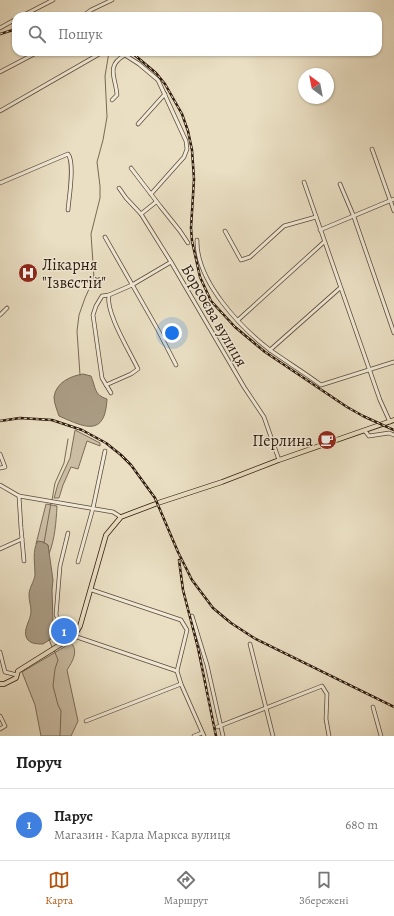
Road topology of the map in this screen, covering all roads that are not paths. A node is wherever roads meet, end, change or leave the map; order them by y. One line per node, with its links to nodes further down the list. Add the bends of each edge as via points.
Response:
1 (53, 0): 3 (street)
2 (112, 0): 4 (street)
3 (30, 12)
4 (88, 12)
5 (12, 21): 6 (street)
6 (0, 28)
7 (30, 56): 11 (street)
8 (96, 56): 14 (street)
9 (124, 56): 13 (street, via 119,58 113,70 117,95)
10 (127, 56): 12 (street, via 158,80)
11 (0, 72)
12 (165, 94): 15 (street); 22 (street, via 186,141 187,149 184,157)
13 (112, 100)
14 (0, 111)
15 (138, 124)
16 (372, 149): 23 (street)
17 (131, 168): 22 (street)
18 (304, 182): 28 (street)
19 (0, 183): 25 (street, via 68,154 71,165)
20 (340, 184): 29 (street)
21 (119, 188): 27 (street, Борсоєва вулиця)
22 (151, 194): 24 (street)
23 (392, 200): 26 (street); 29 (street)
24 (156, 202): 27 (street); 35 (street)
25 (68, 210)
26 (394, 211)
27 (141, 214): 36 (street, Борсоєва вулиця)
28 (316, 217): 30 (street); 31 (street, via 284,226 250,257 242,260)
29 (354, 217): 30 (street); 43 (street)
30 (320, 230): 34 (street)
31 (225, 231)
32 (105, 237): 37 (street)
33 (197, 240): 42 (street, via 198,256 205,274 219,297)
34 (324, 242): 38 (street); 42 (street)
35 (188, 243)
36 (171, 262): 37 (street); 55 (street, Борсоєва вулиця, via 264,417)
37 (132, 285): 39 (street); 46 (street)
38 (340, 288): 44 (street); 47 (street)
39 (109, 295): 48 (street, via 102,296 93,315 99,365); 48 (street, via 111,314 138,369)
40 (7, 308): 41 (street)
41 (0, 315)
42 (238, 320): 44 (street)
43 (394, 333)
44 (270, 350): 47 (street, via 322,385)
45 (394, 362): 47 (street)
46 (176, 365)
47 (370, 368): 50 (street, via 380,400)
48 (106, 385): 49 (street)
49 (111, 393)
50 (392, 421): 51 (main road)
51 (365, 431): 52 (street, via 368,436 389,433); 55 (main road)
52 (394, 435)
53 (105, 451): 59 (street)
54 (0, 454): 56 (street, via 5,467)
55 (280, 460): 60 (main road)
56 (0, 468)
57 (0, 485): 58 (street)
58 (19, 496): 59 (street); 62 (street)
59 (93, 508): 60 (street, via 113,512); 65 (street)
60 (121, 517): 66 (main road, via 106,535)
61 (68, 533): 68 (street, via 60,566 56,615 63,625)
62 (22, 539): 63 (street); 64 (street)
63 (0, 549)
64 (24, 561)
65 (78, 562)
66 (92, 590): 68 (main road); 72 (street, via 181,620 187,630)
67 (192, 616): 80 (street, via 207,665)
68 (77, 632): 69 (main road)
69 (74, 636): 72 (street); 73 (main road)
70 (250, 644): 76 (street)
71 (0, 652): 73 (street, via 5,672)
72 (177, 671): 75 (street)
73 (17, 673): 74 (main road, via 16,678)
74 (0, 684)
75 (181, 684): 79 (street); 82 (street)
76 (267, 708): 80 (street); 85 (street); 86 (street, via 322,686 327,694 326,719)
77 (373, 708): 87 (street)
78 (0, 716): 81 (street, via 5,726)
79 (86, 721)
80 (219, 726): 84 (street)
81 (0, 729)
82 (203, 734): 83 (street)
83 (194, 736)
84 (223, 736)
85 (273, 736)
86 (329, 736)
87 (380, 736)

